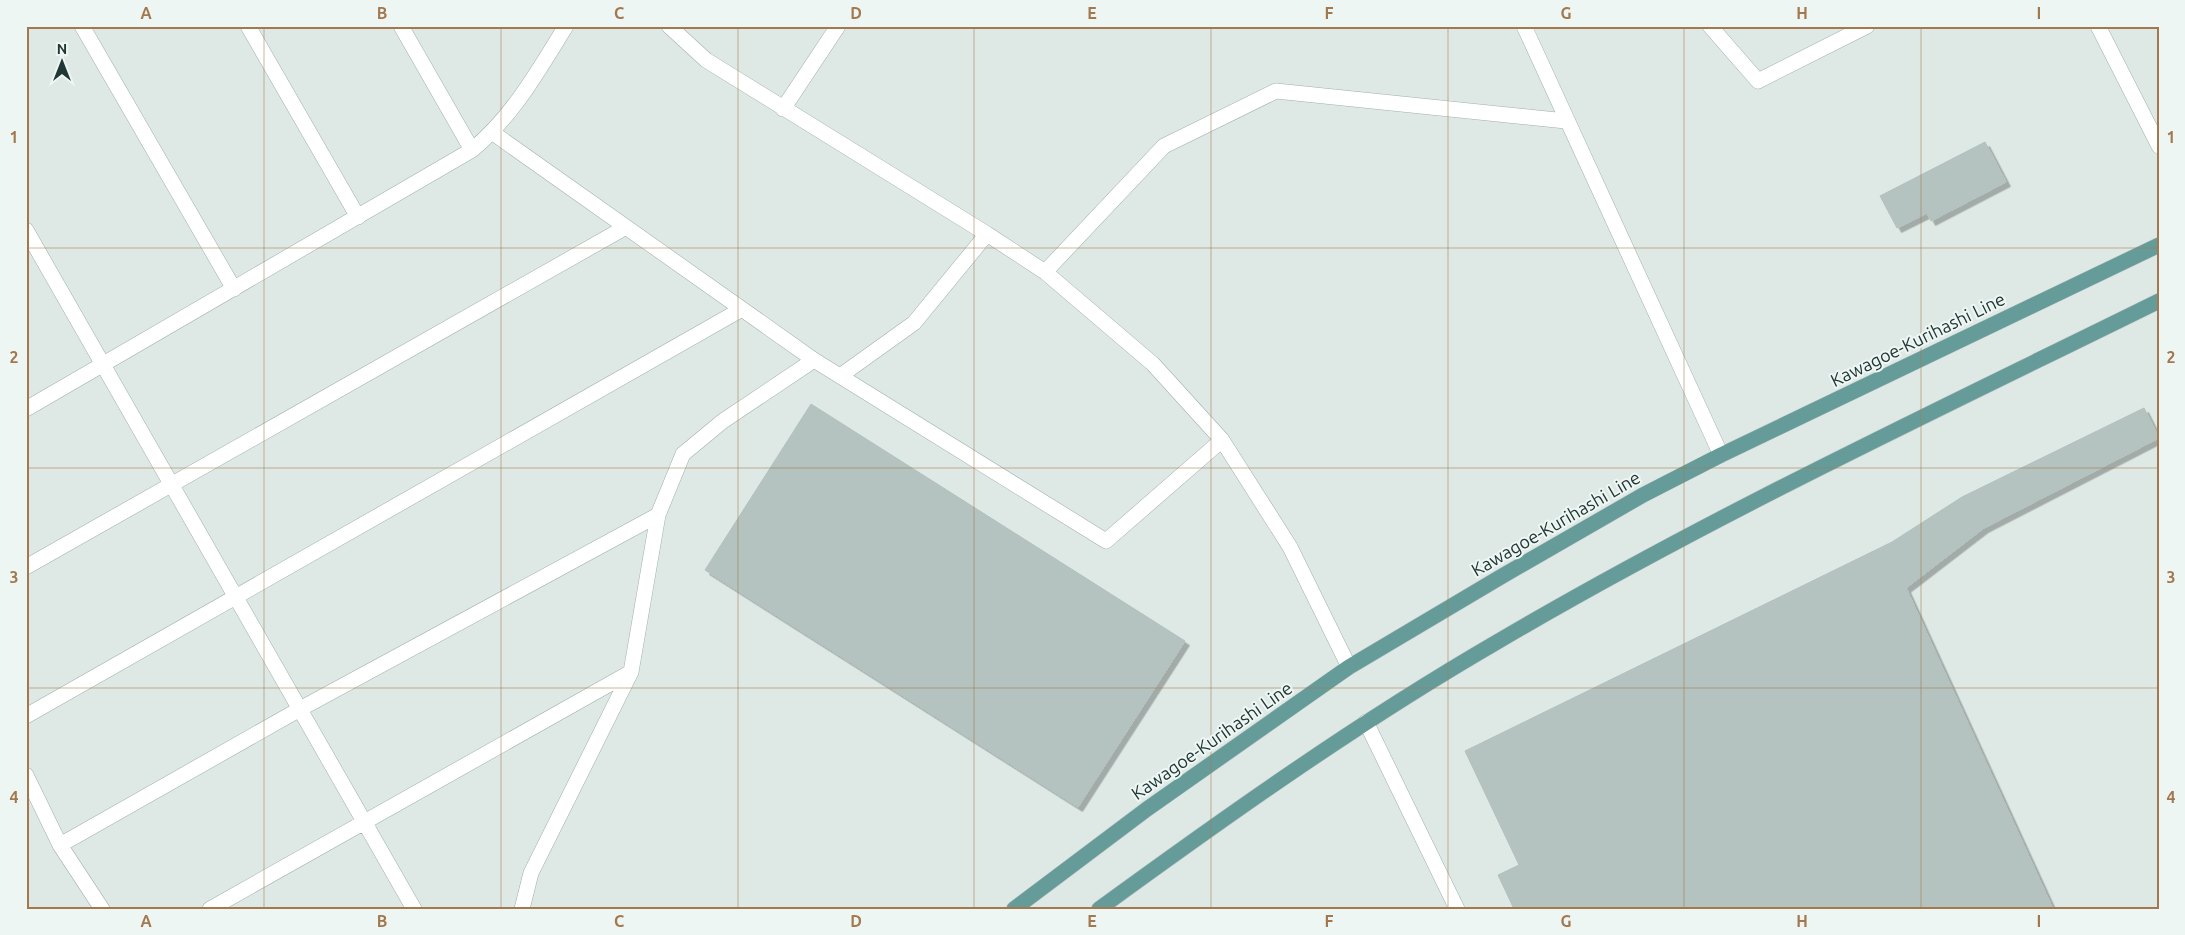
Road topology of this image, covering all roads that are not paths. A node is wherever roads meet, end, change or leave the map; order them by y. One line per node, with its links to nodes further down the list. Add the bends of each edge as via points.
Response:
1 (82, 26): 22 (street)
2 (248, 26): 16 (street)
3 (401, 26): 15 (street)
4 (566, 26): 13 (street, via 526,92)
5 (669, 26): 11 (street, via 706,60)
6 (838, 26): 11 (street)
7 (1524, 26): 12 (street)
8 (1710, 26): 9 (street, via 1758,81)
9 (1867, 26)
10 (2098, 26): 14 (street)
11 (783, 109): 19 (street)
12 (1566, 121): 21 (street, via 1276,91 1164,146); 30 (street)
13 (493, 133): 15 (street); 17 (street)
14 (2159, 146)
15 (472, 150): 16 (street)
16 (358, 217): 22 (street)
17 (626, 227): 24 (street); 31 (street)
18 (26, 230): 26 (street)
19 (987, 234): 21 (street); 27 (street, via 914,323)
20 (2159, 245): 30 (main road, Kawagoe-Kurihashi Line)
21 (1045, 272): 29 (street, via 1153,364)
22 (234, 289): 26 (street)
23 (2159, 301): 39 (main road, via 1775,490 1635,564 1497,642)
24 (742, 309): 25 (street); 34 (street)
25 (814, 360): 27 (street); 32 (street, via 723,421 683,454)
26 (103, 365): 28 (street); 31 (street)
27 (840, 376): 29 (street, via 1106,541)
28 (26, 409)
29 (1222, 440): 35 (street, via 1290,546)
30 (1722, 455): 35 (main road, Kawagoe-Kurihashi Line, via 1643,495 1504,574)
31 (172, 484): 33 (street); 34 (street)
32 (658, 515): 36 (street); 37 (street)
33 (26, 567)
34 (236, 597): 37 (street); 38 (street)
35 (1349, 668): 47 (main road, Kawagoe-Kurihashi Line, via 1146,808)
36 (631, 672): 41 (street); 46 (street, via 531,874)
37 (300, 710): 41 (street); 42 (street)
38 (26, 716)
39 (1366, 722): 48 (main road); 49 (street)
40 (26, 775): 42 (street)
41 (364, 822): 44 (street); 45 (street)
42 (60, 845): 43 (street)
43 (102, 909)
44 (210, 909)
45 (414, 909)
46 (522, 909)
47 (1014, 909)
48 (1099, 909)
49 (1457, 909)

